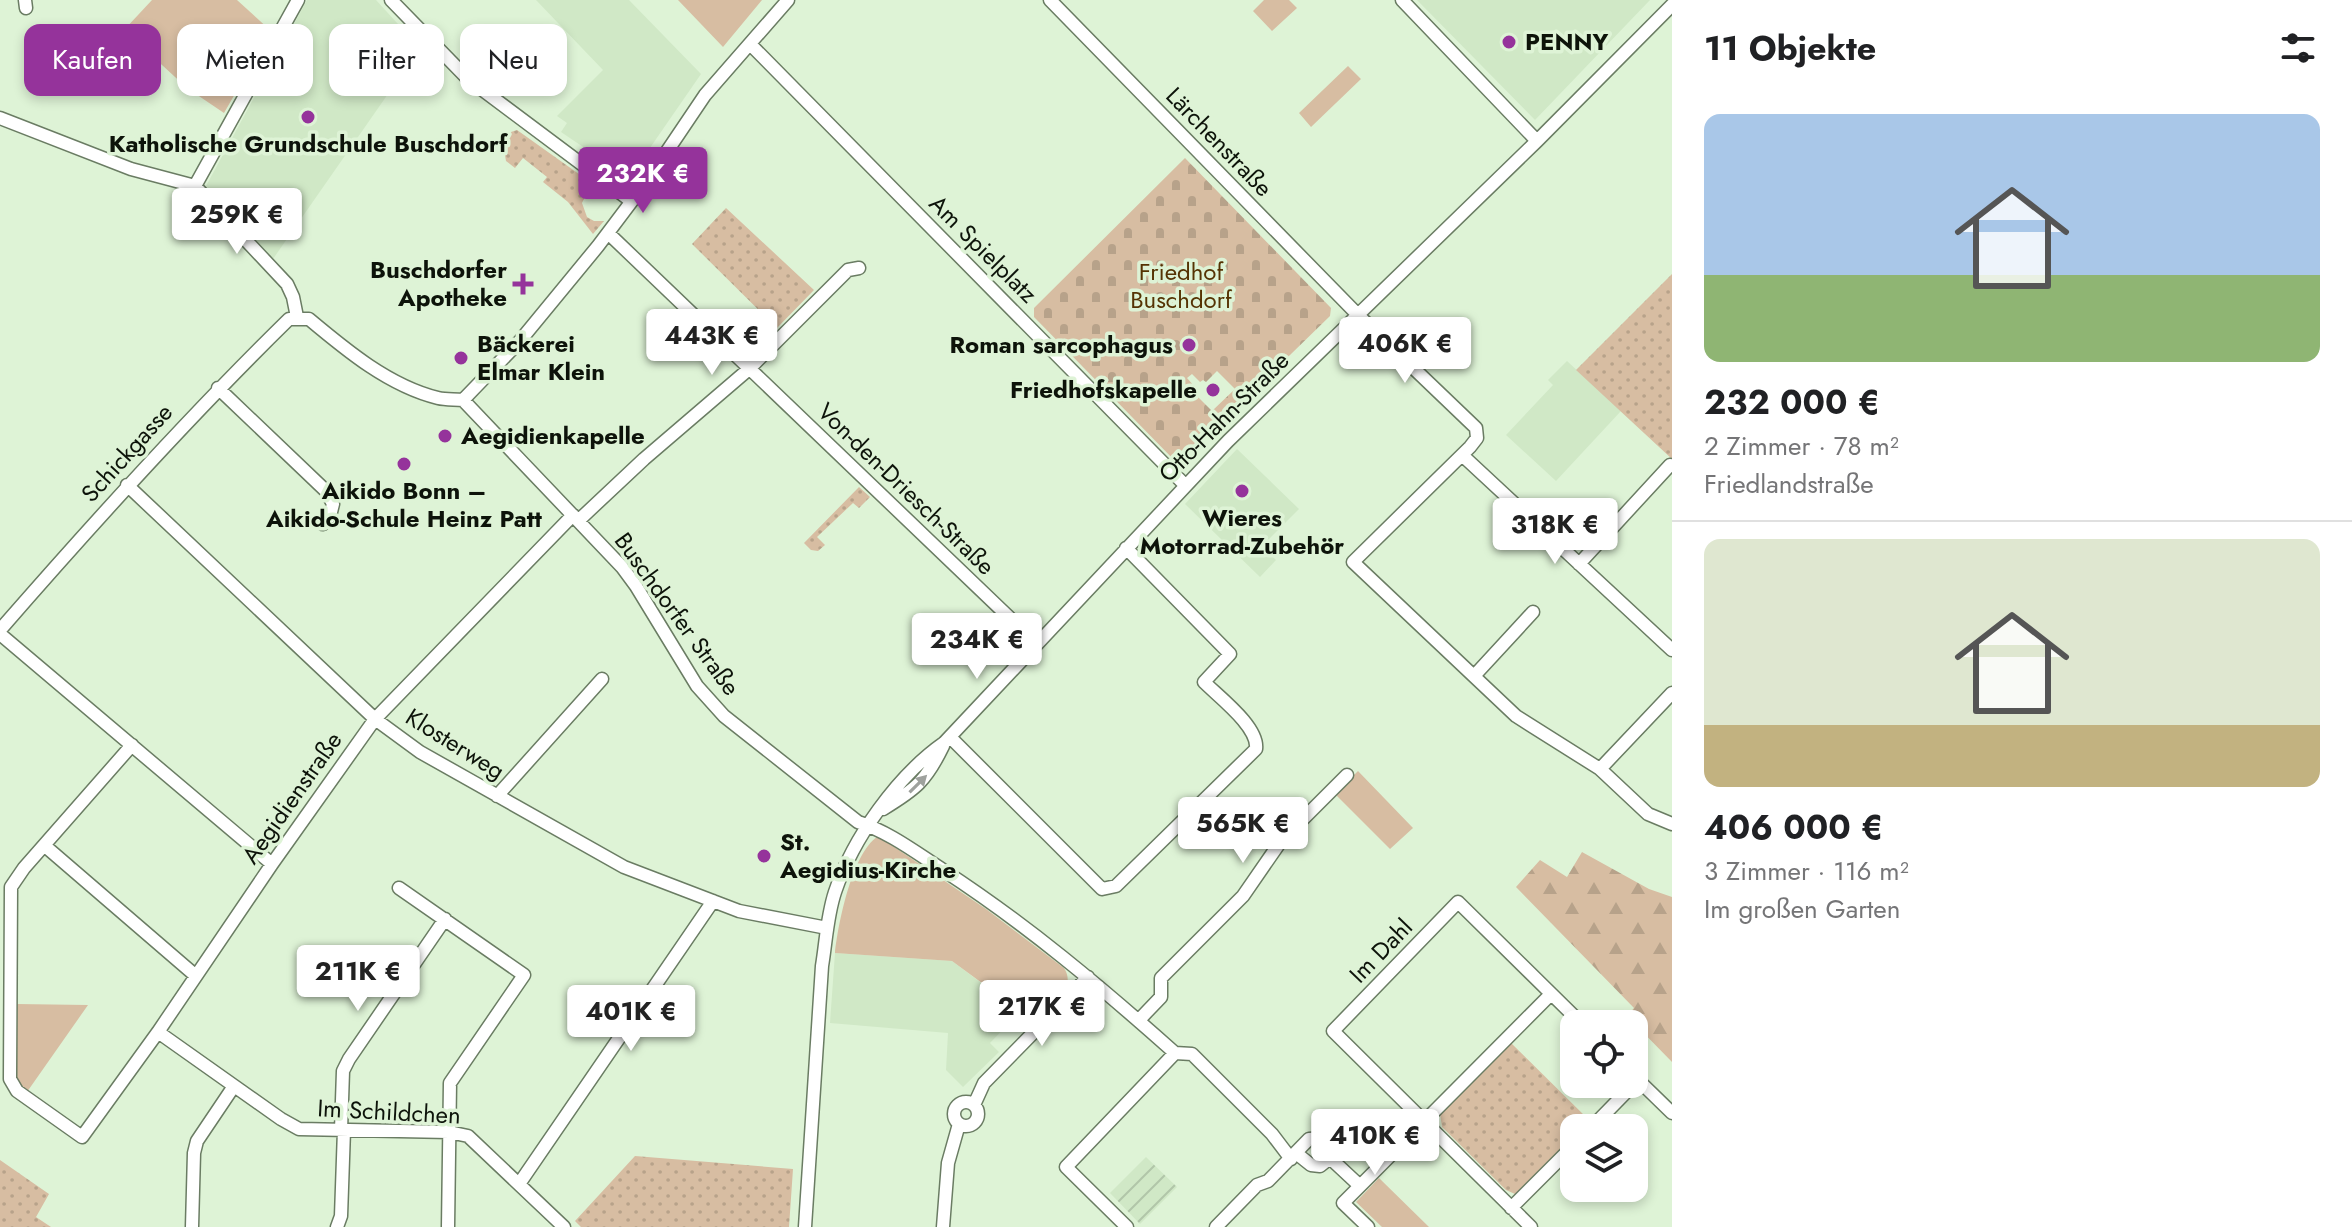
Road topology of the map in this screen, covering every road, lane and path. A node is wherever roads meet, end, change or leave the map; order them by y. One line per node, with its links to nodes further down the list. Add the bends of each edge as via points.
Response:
1 (298, 0): 12 (street)
2 (391, 0): 13 (street, via 468,79)
3 (788, 0): 9 (street)
4 (1050, 0): 16 (street, Lärchenstraße)
5 (1402, 0): 11 (street)
6 (1672, 5): 8 (street, Otto-Hahn-Straße)
7 (1672, 15): 8 (street, Otto-Hahn-Straße)
8 (1647, 30): 11 (street, Otto-Hahn-Straße)
9 (750, 44): 13 (street, via 696,106); 24 (street, Am Spielplatz)
10 (0, 118): 12 (street, via 131,169)
11 (1537, 141): 16 (street, Otto-Hahn-Straße)
12 (195, 186): 17 (street, via 287,284)
13 (631, 201): 14 (street)
14 (608, 233): 18 (street, Von-den-Driesch-Straße); 20 (street, via 519,342)
15 (859, 268): 18 (street, Aegidienstraße, via 848,270)
16 (1358, 315): 21 (street, Lärchenstraße, via 1476,428 1477,438); 24 (street, Otto-Hahn-Straße)
17 (297, 317): 19 (street, Schickgasse); 20 (street, via 309,319 394,379 440,399)
18 (749, 369): 25 (street, Aegidienstraße); 31 (street, Von-den-Driesch-Straße)
19 (218, 388): 23 (street, Schickgasse); 26 (street, via 326,491 333,504)
20 (463, 400): 25 (street, Buschdorfer Straße)
21 (1462, 455): 28 (street); 33 (street, via 1353,562)
22 (1670, 465): 28 (street)
23 (127, 485): 30 (street, Schickgasse); 36 (street, Klosterweg)
24 (1185, 485): 27 (street, Otto-Hahn-Straße)
25 (576, 518): 36 (street, Aegidienstraße); 43 (street, Buschdorfer Straße, via 636,586 697,686 724,716 858,822)
26 (323, 524)
27 (1126, 548): 31 (street, Otto-Hahn-Straße); 37 (street, via 1230,654 1204,682 1251,729 1256,749 1116,886 1102,889)
28 (1579, 564): 32 (street)
29 (1533, 612): 33 (street)
30 (0, 632): 38 (street)
31 (1037, 644): 37 (street, Otto-Hahn-Straße)
32 (1672, 650)
33 (1474, 676): 39 (street, via 1516,716)
34 (602, 679): 41 (street)
35 (1672, 693): 39 (street)
36 (375, 719): 41 (street, Klosterweg); 45 (street, Aegidienstraße)
37 (947, 740): 43 (street, Otto-Hahn-Straße)
38 (132, 745): 44 (street); 45 (street)
39 (1600, 769): 42 (street, via 1648,814)
40 (1347, 775): 54 (street, via 1281,841 1243,896 1161,978 1161,997)
41 (497, 796): 47 (street, Klosterweg, via 617,863)
42 (1672, 824)
43 (869, 825): 49 (street, Otto-Hahn-Straße, via 843,869); 51 (street, Buschdorfer Straße, via 1010,916)
44 (45, 846): 50 (street); 55 (street, Aegidienstraße, via 11,887 10,1079 17,1091 82,1137)
45 (272, 864): 50 (street, Aegidienstraße)
46 (399, 888): 48 (street)
47 (713, 901): 49 (street, Klosterweg, via 762,917); 68 (street)
48 (445, 919): 63 (street, via 343,1071); 64 (street, via 524,975 450,1083)
49 (827, 928): 75 (street, Otto-Hahn-Straße)
50 (196, 976): 55 (street, Aegidienstraße)
51 (1088, 977): 54 (street, Buschdorfer Straße); 76 (street, via 984,1083 974,1105 958,1105)
52 (1551, 994): 53 (street, Im Dahl); 62 (street); 62 (street, Im Dahl, via 1458,902 1333,1031)
53 (1568, 1010)
54 (1139, 1020): 56 (street, Buschdorfer Straße)
55 (158, 1032): 57 (street, Im Schildchen)
56 (1175, 1053): 65 (street, Buschdorfer Straße, via 1192,1054); 77 (street, via 1066,1167)
57 (234, 1086): 63 (street, Im Schildchen, via 292,1126); 71 (street, via 197,1141)
58 (1648, 1090): 60 (street)
59 (1618, 1098): 61 (street)
60 (1672, 1113)
61 (1604, 1114)
62 (1423, 1121): 69 (street); 70 (street, Im Dahl)
63 (342, 1130): 64 (street, Im Schildchen); 72 (street)
64 (449, 1132): 68 (street, Im Schildchen, via 468,1136); 73 (street)
65 (1293, 1156): 66 (street, via 1315,1167); 66 (street, via 1318,1137 1330,1144); 78 (street)
66 (1330, 1158): 69 (street)
67 (1560, 1159): 70 (street)
68 (519, 1184): 74 (street, Im Schildchen)
69 (1360, 1186): 79 (street, via 1343,1203)
70 (1511, 1208): 80 (street, Im Dahl)
71 (192, 1227)
72 (337, 1227)
73 (448, 1227)
74 (564, 1227)
75 (805, 1227)
76 (943, 1227)
77 (1127, 1227)
78 (1216, 1227)
79 (1368, 1227)
80 (1531, 1227)

